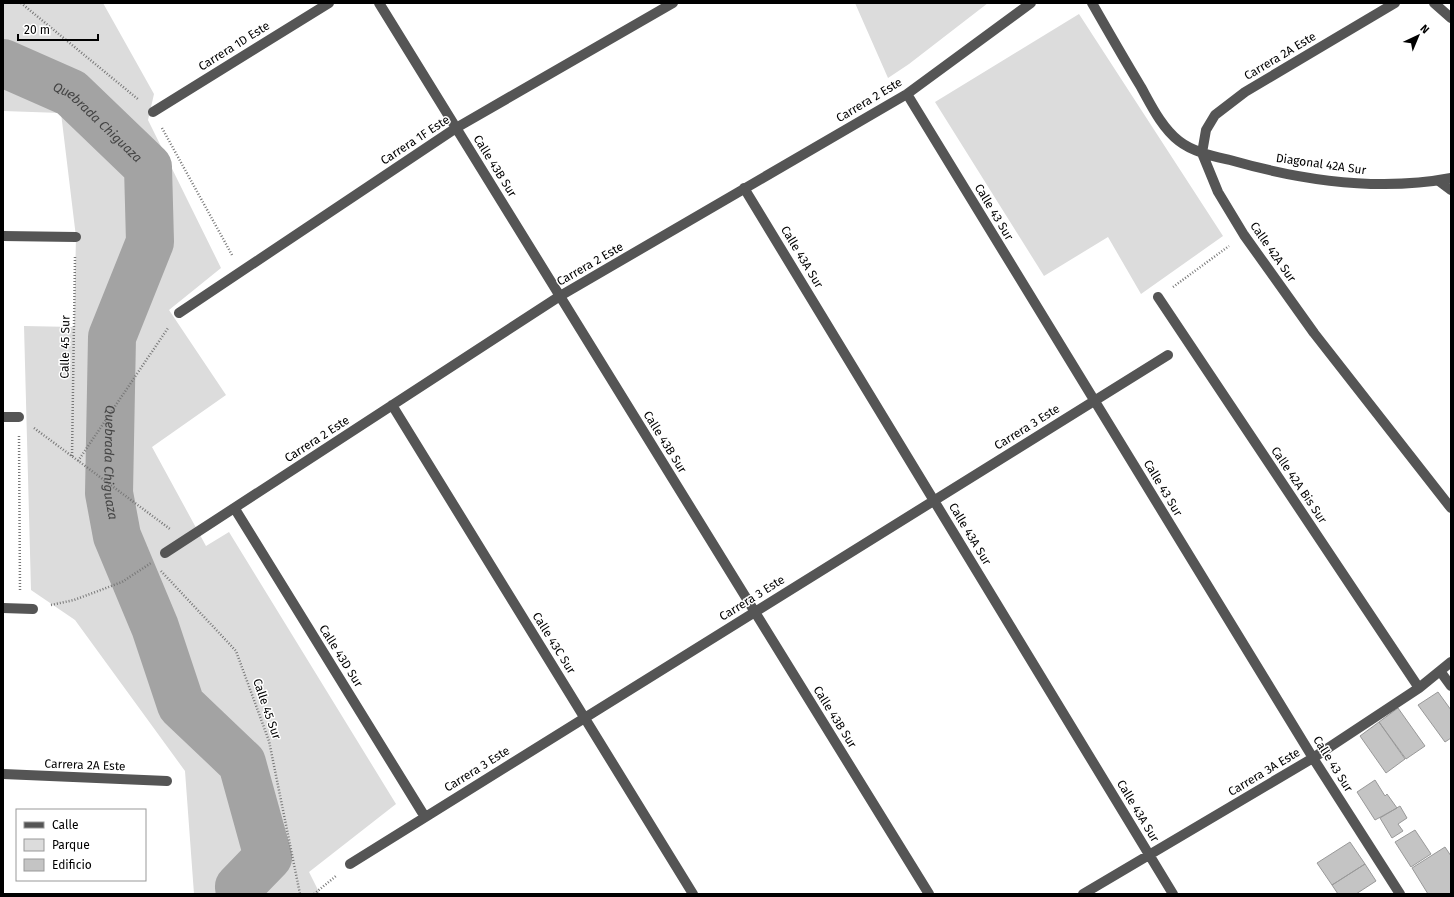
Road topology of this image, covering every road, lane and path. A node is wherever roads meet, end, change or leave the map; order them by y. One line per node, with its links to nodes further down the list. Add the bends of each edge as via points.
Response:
1 (329, 3): 10 (street, Carrera 1D Este)
2 (379, 3): 11 (street, Calle 43B Sur)
3 (673, 3): 11 (street, Carrera 1F Este)
4 (1031, 3): 9 (street, Carrera 2 Este)
5 (1092, 3): 12 (street, via 1159,118 1179,141)
6 (1395, 3): 12 (street, Carrera 2A Este, via 1245,92 1215,115 1206,130)
7 (1434, 3): 8 (street)
8 (1451, 18)
9 (907, 94): 15 (street, Carrera 2 Este); 24 (street, Calle 43 Sur)
10 (153, 112)
11 (456, 128): 20 (street, Calle 43B Sur); 22 (street, Carrera 1F Este)
12 (1202, 152): 14 (street, Diagonal 42A Sur, via 1273,171 1354,183 1401,184); 18 (street, Calle 42A Sur, via 1218,192)
13 (1451, 178): 14 (street)
14 (1439, 180): 16 (street)
15 (744, 188): 20 (street, Carrera 2 Este); 30 (street, Calle 43A Sur)
16 (1451, 190)
17 (3, 236): 19 (street)
18 (1244, 236): 21 (path); 31 (street, Calle 42A Sur, via 1314,333)
19 (76, 238): 28 (path, Calle 45 Sur)
20 (560, 296): 25 (street, Carrera 2 Este); 40 (street, Calle 43B Sur)
21 (1158, 298): 44 (street, Calle 42A Bis Sur)
22 (179, 312): 29 (path)
23 (1168, 354): 24 (street, Carrera 3 Este)
24 (1094, 400): 30 (street, Carrera 3 Este); 46 (street, Calle 43 Sur)
25 (392, 405): 32 (street, Carrera 2 Este); 45 (street, Calle 43C Sur)
26 (3, 417): 27 (street)
27 (19, 417): 28 (path); 38 (path)
28 (72, 456): 29 (path)
29 (78, 461): 33 (path)
30 (934, 500): 40 (street, Carrera 3 Este); 50 (street, Calle 43A Sur)
31 (1451, 508)
32 (234, 509): 33 (street, Carrera 2 Este); 49 (street, Calle 43D Sur)
33 (186, 541): 34 (street, Carrera 2 Este)
34 (165, 554)
35 (153, 562): 39 (path, via 122,582 74,600)
36 (158, 568): 53 (path, Calle 45 Sur, via 236,651 269,741)
37 (3, 608): 38 (street)
38 (20, 609): 39 (street)
39 (33, 609)
40 (754, 612): 45 (street, Carrera 3 Este); 55 (street, Calle 43B Sur)
41 (1451, 662): 42 (street, Carrera 3A Este)
42 (1440, 671): 43 (street); 44 (street, Carrera 3A Este)
43 (1451, 686)
44 (1419, 688): 46 (street, Carrera 3A Este)
45 (585, 718): 49 (street, Carrera 3 Este); 52 (street, Calle 43C Sur)
46 (1313, 758): 50 (street, Carrera 3A Este); 58 (street, Calle 43 Sur)
47 (3, 774): 48 (street, Carrera 2A Este)
48 (166, 781)
49 (425, 817): 51 (street, Carrera 3 Este)
50 (1149, 855): 56 (street, Carrera 3A Este); 57 (street, Calle 43A Sur)
51 (350, 864): 54 (path)
52 (689, 892)
53 (300, 894)
54 (314, 894)
55 (929, 894)
56 (1083, 894)
57 (1173, 894)
58 (1400, 894)

